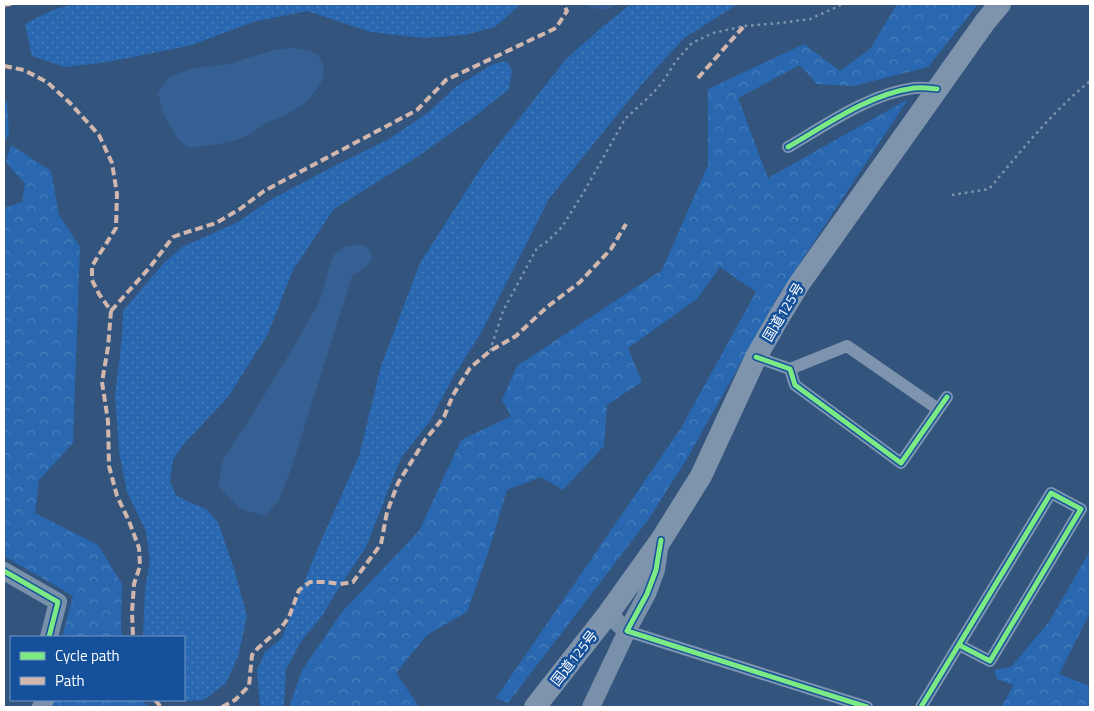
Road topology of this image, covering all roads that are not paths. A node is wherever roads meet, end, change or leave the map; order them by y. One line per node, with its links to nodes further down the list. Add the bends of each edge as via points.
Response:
1 (1000, 4): 2 (highway, 国道125号)
2 (937, 88): 3 (street, via 914,88 887,94 853,109); 4 (highway, 国道125号, via 799,284)
3 (788, 147)
4 (756, 357): 5 (street); 8 (highway, 国道125号, via 701,476)
5 (790, 370): 7 (street, via 847,346); 7 (street, via 795,385 901,463)
6 (947, 397): 7 (street)
7 (938, 410)
8 (661, 540): 10 (highway, 国道125号); 11 (street, via 656,570)
9 (4, 571): 12 (street, via 58,602)
10 (608, 614): 11 (street); 14 (highway, 国道125号)
11 (627, 631): 15 (street); 16 (street)
12 (49, 636)
13 (959, 645): 13 (street, via 1051,492 1081,509 990,660); 17 (street)
14 (535, 707)
15 (591, 707)
16 (867, 707)
17 (921, 707)

